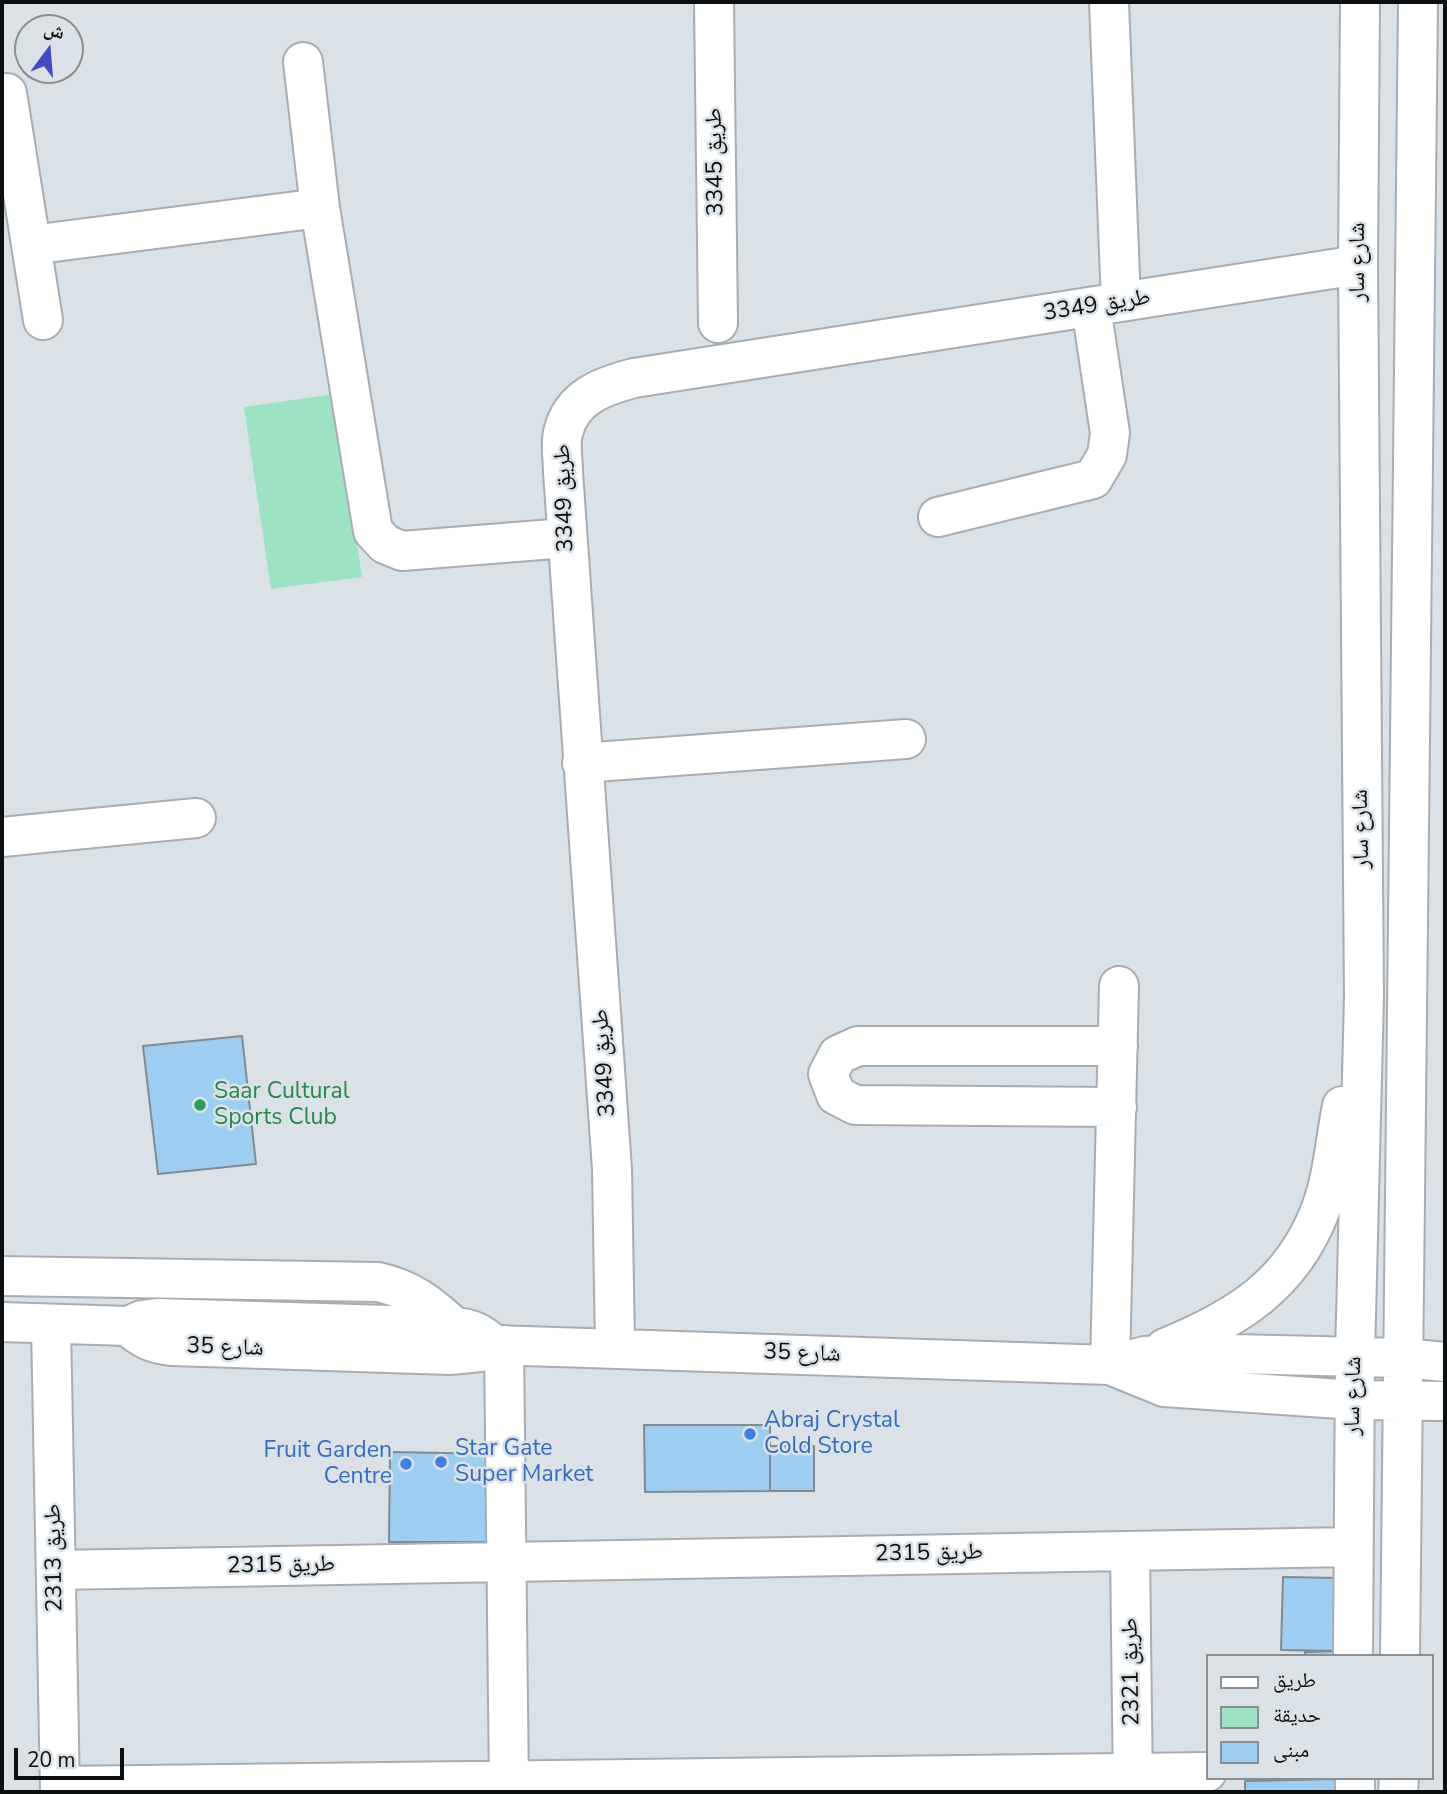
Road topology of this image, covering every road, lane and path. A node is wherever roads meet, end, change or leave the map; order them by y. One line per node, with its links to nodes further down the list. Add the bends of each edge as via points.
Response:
1 (714, 2): 12 (street, طريق 3345)
2 (1109, 2): 10 (street)
3 (1360, 2): 9 (street, شارع سار)
4 (1418, 2): 31 (street, شارع سار)
5 (303, 62): 7 (street)
6 (8, 93): 8 (street)
7 (320, 208): 8 (street); 14 (street, via 373,531 385,544 402,551)
8 (31, 245): 11 (street)
9 (1357, 265): 10 (street, طريق 3349); 20 (street, شارع سار)
10 (1106, 304): 13 (street, via 1110,433 1107,455 1093,479); 14 (street, طريق 3349, via 634,377 598,388 572,410 562,433)
11 (43, 320)
12 (718, 323)
13 (938, 517)
14 (566, 538): 16 (street, طريق 3349)
15 (906, 739): 16 (street)
16 (582, 763): 29 (street, طريق 3349, via 612,1169)
17 (196, 818): 18 (street)
18 (2, 837)
19 (1119, 986): 21 (street)
20 (1364, 998): 30 (street, شارع سار); 32 (street, via 1329,1182 1308,1236 1280,1276 1252,1303 1201,1333)
21 (1118, 1046): 22 (street); 22 (street, via 858,1046 838,1055 828,1074 836,1095 855,1105)
22 (1117, 1107): 32 (street)
23 (2, 1276): 27 (street, via 378,1282 414,1294)
24 (2, 1322): 25 (street, شارع 35)
25 (51, 1324): 26 (street, شارع 35); 40 (street, طريق 2313)
26 (128, 1326): 27 (street, شارع 35, via 157,1318); 28 (street, شارع 35, via 141,1338 172,1346 450,1355)
27 (454, 1327): 28 (street, شارع 35, via 469,1328)
28 (499, 1345): 29 (street, شارع 35); 39 (street)
29 (615, 1347): 32 (street, شارع 35)
30 (1355, 1356): 31 (street, شارع 35); 32 (street, شارع 35, via 1191,1353); 34 (street, شارع سار)
31 (1404, 1358): 33 (street, شارع 35); 35 (street, شارع سار)
32 (1127, 1360): 34 (street, شارع 35, via 1164,1387)
33 (1445, 1362)
34 (1354, 1399): 35 (street, شارع 35); 37 (street, شارع سار)
35 (1403, 1401): 36 (street, شارع 35); 42 (street, شارع سار)
36 (1445, 1401)
37 (1352, 1547): 38 (street, طريق 2315); 41 (street, شارع سار)
38 (1130, 1551): 39 (street, طريق 2315); 44 (street, طريق 2321)
39 (507, 1562): 40 (street, طريق 2315); 47 (street)
40 (56, 1570): 48 (street, طريق 2313)
41 (1353, 1654)
42 (1400, 1654)
43 (1206, 1772): 44 (street)
44 (1133, 1782): 45 (street)
45 (947, 1784): 46 (street)
46 (737, 1785): 47 (street)
47 (509, 1786): 48 (street)
48 (60, 1789)

